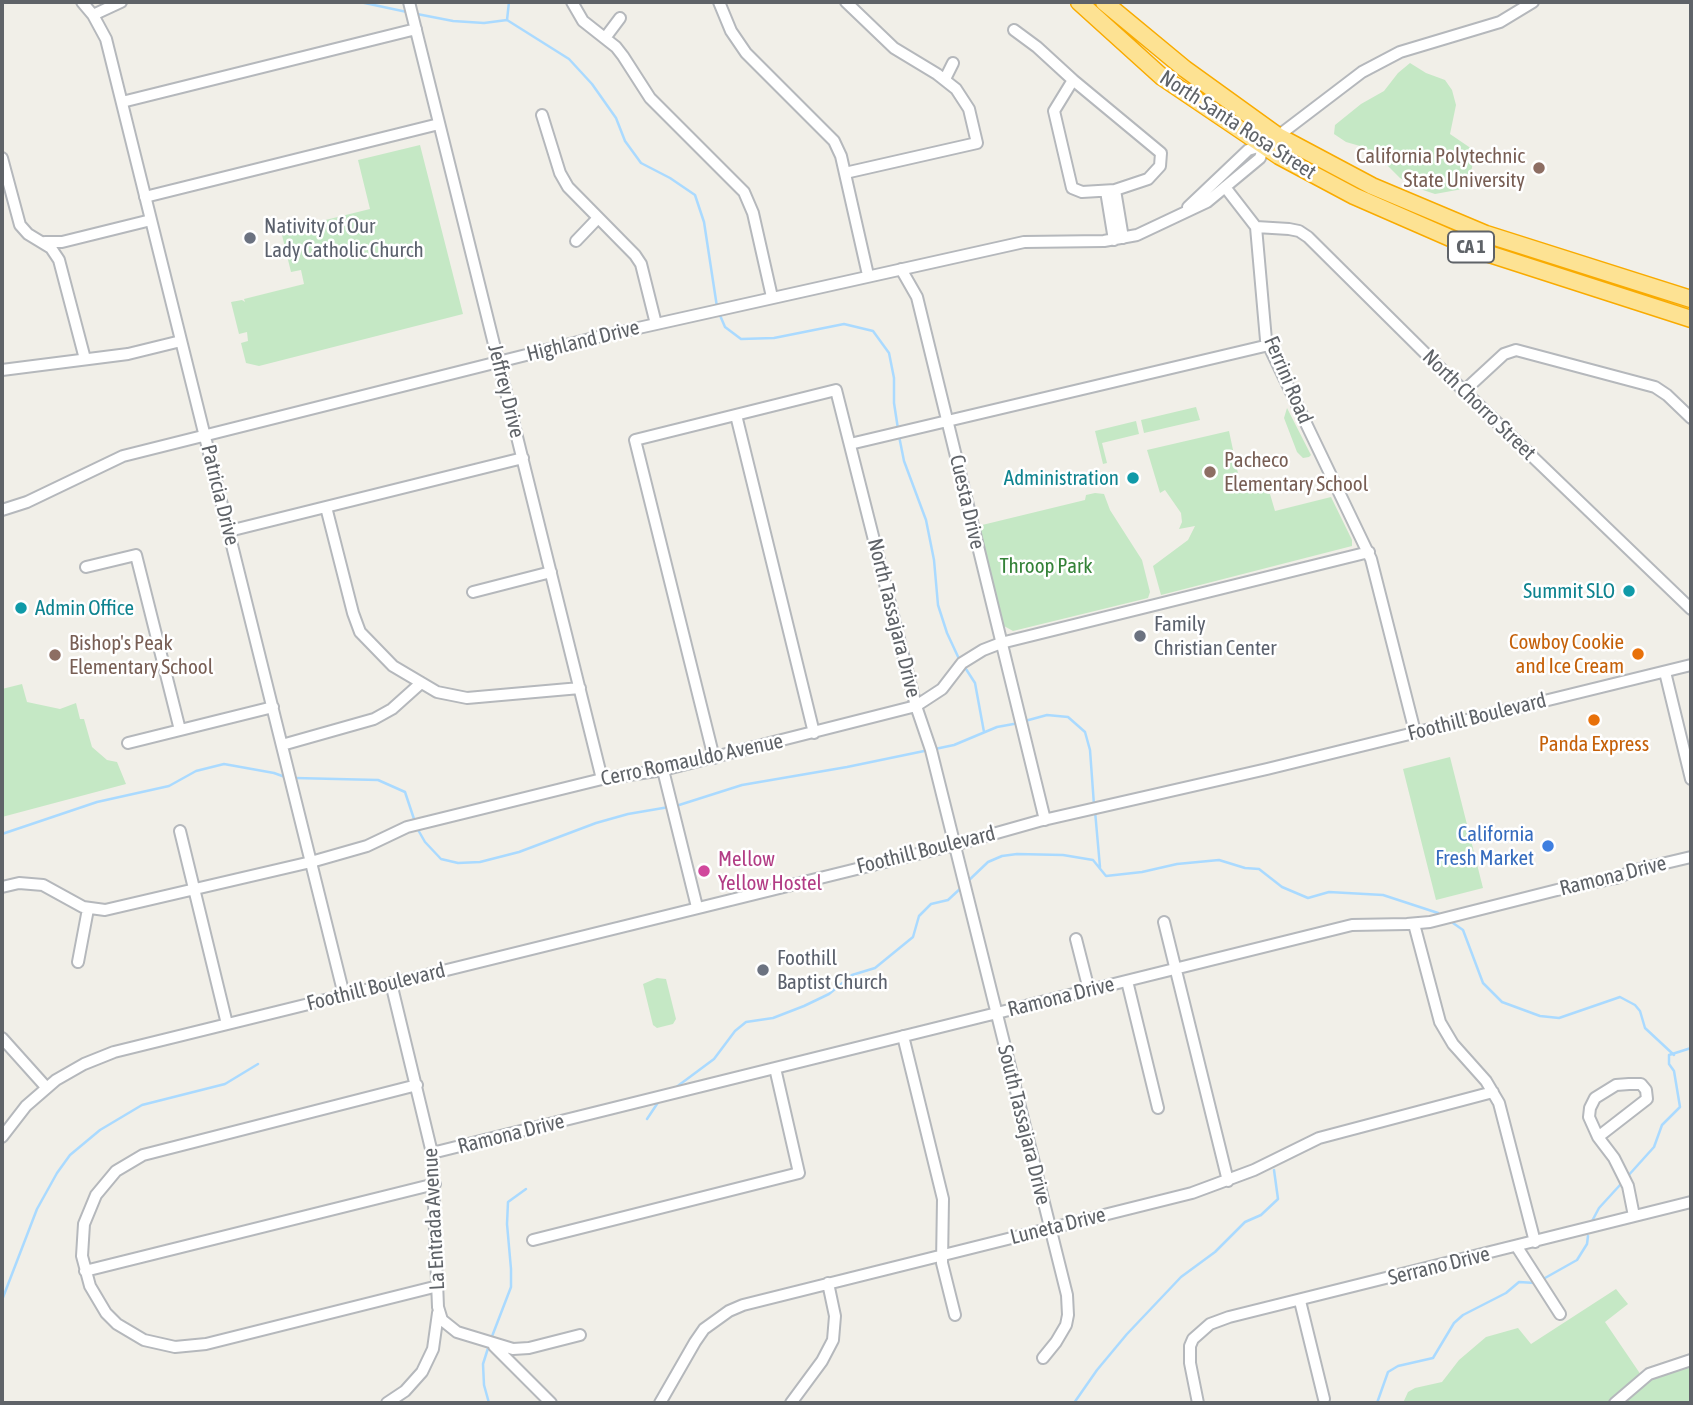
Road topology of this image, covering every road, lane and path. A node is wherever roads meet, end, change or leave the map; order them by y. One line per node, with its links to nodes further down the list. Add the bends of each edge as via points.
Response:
1 (82, 2): 10 (street, Patricia Drive)
2 (121, 2): 10 (street)
3 (409, 2): 12 (street, Jeffrey Drive)
4 (572, 2): 14 (street, via 583,21)
5 (719, 2): 24 (street, via 746,53 834,141)
6 (846, 2): 16 (street, via 894,48)
7 (1079, 2): 22 (highway, North Santa Rosa Street / CA 1, via 1162,78)
8 (1104, 2): 21 (highway, North Santa Rosa Street / CA 1, via 1185,69)
9 (1533, 2): 21 (street, Highland Drive, via 1500,22 1380,61)
10 (93, 15): 18 (street, Patricia Drive, via 106,39)
11 (620, 18): 14 (street)
12 (416, 29): 18 (street); 20 (street, Jeffrey Drive)
13 (1014, 30): 17 (street)
14 (605, 38): 37 (street, via 623,56 650,98 744,192)
15 (953, 64): 16 (street)
16 (944, 79): 24 (street, via 969,109 977,143)
17 (1073, 80): 26 (street, via 1054,111 1072,188); 26 (street, via 1161,153 1160,166 1147,179)
18 (122, 102): 27 (street, Patricia Drive)
19 (542, 115): 28 (street, via 562,178)
20 (439, 124): 27 (street); 44 (street, Jeffrey Drive)
21 (1278, 136): 22 (street, Highland Drive); 38 (highway, North Santa Rosa Street / CA 1, via 1373,186 1486,234)
22 (1264, 145): 25 (street, Highland Drive, via 1260,158); 29 (street, Highland Drive, via 1248,150); 39 (highway, North Santa Rosa Street / CA 1, via 1354,196 1480,251)
23 (2, 158): 33 (street, via 20,225)
24 (845, 173): 36 (street)
25 (1225, 187): 29 (street, Highland Drive); 31 (street)
26 (1110, 191): 32 (street)
27 (145, 197): 30 (street, Patricia Drive)
28 (598, 218): 34 (street); 40 (street, via 641,264)
29 (1176, 218): 32 (street, Highland Drive)
30 (151, 220): 33 (street, via 62,242); 41 (street, Patricia Drive)
31 (1256, 227): 42 (street, Ferrini Road); 46 (street, North Chorro Street, via 1289,229 1308,237)
32 (1118, 239): 35 (street, Highland Drive, via 1024,242)
33 (38, 240): 43 (street, via 59,260)
34 (576, 241)
35 (901, 269): 36 (street, Highland Drive); 49 (street, Cuesta Drive, via 918,297)
36 (868, 275): 37 (street, Highland Drive)
37 (772, 297): 40 (street, Highland Drive)
38 (1691, 299)
39 (1691, 319)
40 (656, 324): 44 (street, Highland Drive)
41 (181, 341): 43 (street); 50 (street, Patricia Drive)
42 (1269, 345): 49 (street); 56 (street, Ferrini Road)
43 (85, 359): 45 (street)
44 (499, 363): 50 (street, Highland Drive); 52 (street, Jeffrey Drive)
45 (2, 370)
46 (1465, 390): 48 (street, via 1504,354 1516,350 1655,387); 60 (street, North Chorro Street)
47 (736, 415): 51 (street, North Tassajara Drive, via 836,390); 70 (street); 73 (street, via 635,440)
48 (1691, 418)
49 (947, 420): 51 (street); 61 (street, Cuesta Drive)
50 (205, 436): 54 (street, Highland Drive, via 108,462); 55 (street, Patricia Drive)
51 (850, 444): 66 (street, North Tassajara Drive)
52 (523, 458): 53 (street); 58 (street, Jeffrey Drive)
53 (326, 507): 55 (street); 64 (street, via 360,632 393,666)
54 (2, 510)
55 (229, 531): 67 (street, Patricia Drive)
56 (1369, 552): 61 (street, Cerro Romauldo Avenue); 69 (street, Ferrini Road)
57 (86, 567): 68 (street, via 136,555)
58 (551, 572): 59 (street); 65 (street, Jeffrey Drive)
59 (473, 592)
60 (1691, 609)
61 (1000, 643): 66 (street, Cerro Romauldo Avenue, via 962,663 942,689); 77 (street, Cuesta Drive)
62 (1691, 665): 63 (street, Foothill Boulevard)
63 (1665, 671): 69 (street, Foothill Boulevard); 76 (street)
64 (421, 683): 65 (street, via 437,692 467,698); 72 (street, via 374,719)
65 (580, 688): 75 (street, Jeffrey Drive)
66 (916, 706): 70 (street, Cerro Romauldo Avenue); 79 (street, North Tassajara Drive, via 932,750)
67 (273, 707): 68 (street); 72 (street, Patricia Drive)
68 (180, 730): 71 (street)
69 (1415, 732): 77 (street, Foothill Boulevard)
70 (814, 733): 73 (street, Cerro Romauldo Avenue)
71 (128, 743)
72 (282, 745): 81 (street, Patricia Drive)
73 (713, 758): 74 (street, Cerro Romauldo Avenue)
74 (663, 770): 75 (street, Cerro Romauldo Avenue); 84 (street)
75 (602, 779): 81 (street, Cerro Romauldo Avenue, via 407,827 367,846)
76 (1691, 779)
77 (1045, 820): 79 (street, Foothill Boulevard)
78 (180, 831): 83 (street)
79 (954, 845): 84 (street, Foothill Boulevard); 95 (street, South Tassajara Drive)
80 (1691, 857): 87 (street, Ramona Drive)
81 (312, 862): 83 (street, Cerro Romauldo Avenue); 94 (street, Patricia Drive)
82 (2, 887): 85 (street, Cerro Romauldo Avenue, via 43,884)
83 (192, 890): 85 (street, Cerro Romauldo Avenue, via 116,909); 96 (street)
84 (697, 907): 92 (street, Foothill Boulevard)
85 (88, 909): 89 (street)
86 (1164, 922): 90 (street)
87 (1415, 924): 90 (street, Ramona Drive, via 1352,925); 102 (street, via 1440,1022)
88 (1076, 939): 93 (street)
89 (78, 962)
90 (1175, 968): 91 (street, Ramona Drive); 107 (street)
91 (1127, 981): 93 (street, Ramona Drive); 103 (street)
92 (391, 983): 94 (street, Foothill Boulevard); 100 (street, La Entrada Avenue)
93 (1088, 990): 95 (street, Ramona Drive)
94 (344, 995): 96 (street, Foothill Boulevard)
95 (997, 1013): 97 (street, Ramona Drive); 111 (street, South Tassajara Drive)
96 (227, 1024): 101 (street, Foothill Boulevard, via 99,1057)
97 (903, 1036): 99 (street, Ramona Drive); 115 (street, via 943,1199)
98 (2, 1038): 101 (street)
99 (775, 1068): 106 (street, Ramona Drive); 112 (street, via 799,1173)
100 (416, 1085): 106 (street, La Entrada Avenue); 116 (street, via 158,1150 129,1162 105,1182 89,1209 82,1240)
101 (46, 1087): 104 (street, Foothill Boulevard)
102 (1493, 1092): 107 (street, Luneta Drive, via 1319,1138); 113 (street)
103 (1158, 1108)
104 (2, 1136)
105 (1598, 1137): 105 (street, via 1589,1117 1595,1098 1616,1085 1641,1084 1647,1099); 110 (street, via 1628,1186)
106 (432, 1153): 108 (street, La Entrada Avenue)
107 (1228, 1181): 111 (street, Luneta Drive)
108 (435, 1184): 116 (street); 118 (street, La Entrada Avenue)
109 (1691, 1202): 110 (street, Serrano Drive)
110 (1634, 1216): 113 (street, Serrano Drive)
111 (1050, 1228): 115 (street, Luneta Drive); 125 (street, South Tassajara Drive, via 1068,1315 1062,1334)
112 (533, 1240)
113 (1535, 1242): 114 (street, Serrano Drive)
114 (1517, 1247): 119 (street, Serrano Drive); 121 (street)
115 (941, 1255): 117 (street, Luneta Drive); 122 (street)
116 (85, 1271): 118 (street, via 97,1300 117,1324 144,1340 175,1347 206,1344)
117 (828, 1283): 130 (street, Luneta Drive, via 743,1305 716,1319 695,1342); 131 (street, via 835,1316 833,1340)
118 (438, 1286): 120 (street, La Entrada Avenue)
119 (1300, 1301): 127 (street); 132 (street, Serrano Drive, via 1218,1321 1203,1329 1193,1339 1189,1355)
120 (438, 1307): 124 (street, La Entrada Avenue, via 451,1329); 128 (street, via 428,1361 414,1382)
121 (1560, 1314)
122 (955, 1315)
123 (580, 1335): 124 (street, via 523,1349)
124 (490, 1343): 129 (street, La Entrada Avenue)
125 (1043, 1359)
126 (1691, 1360): 133 (street, via 1648,1374)
127 (1324, 1399)
128 (387, 1403)
129 (551, 1403)
130 (660, 1403)
131 (791, 1403)
132 (1198, 1403)
133 (1615, 1403)

